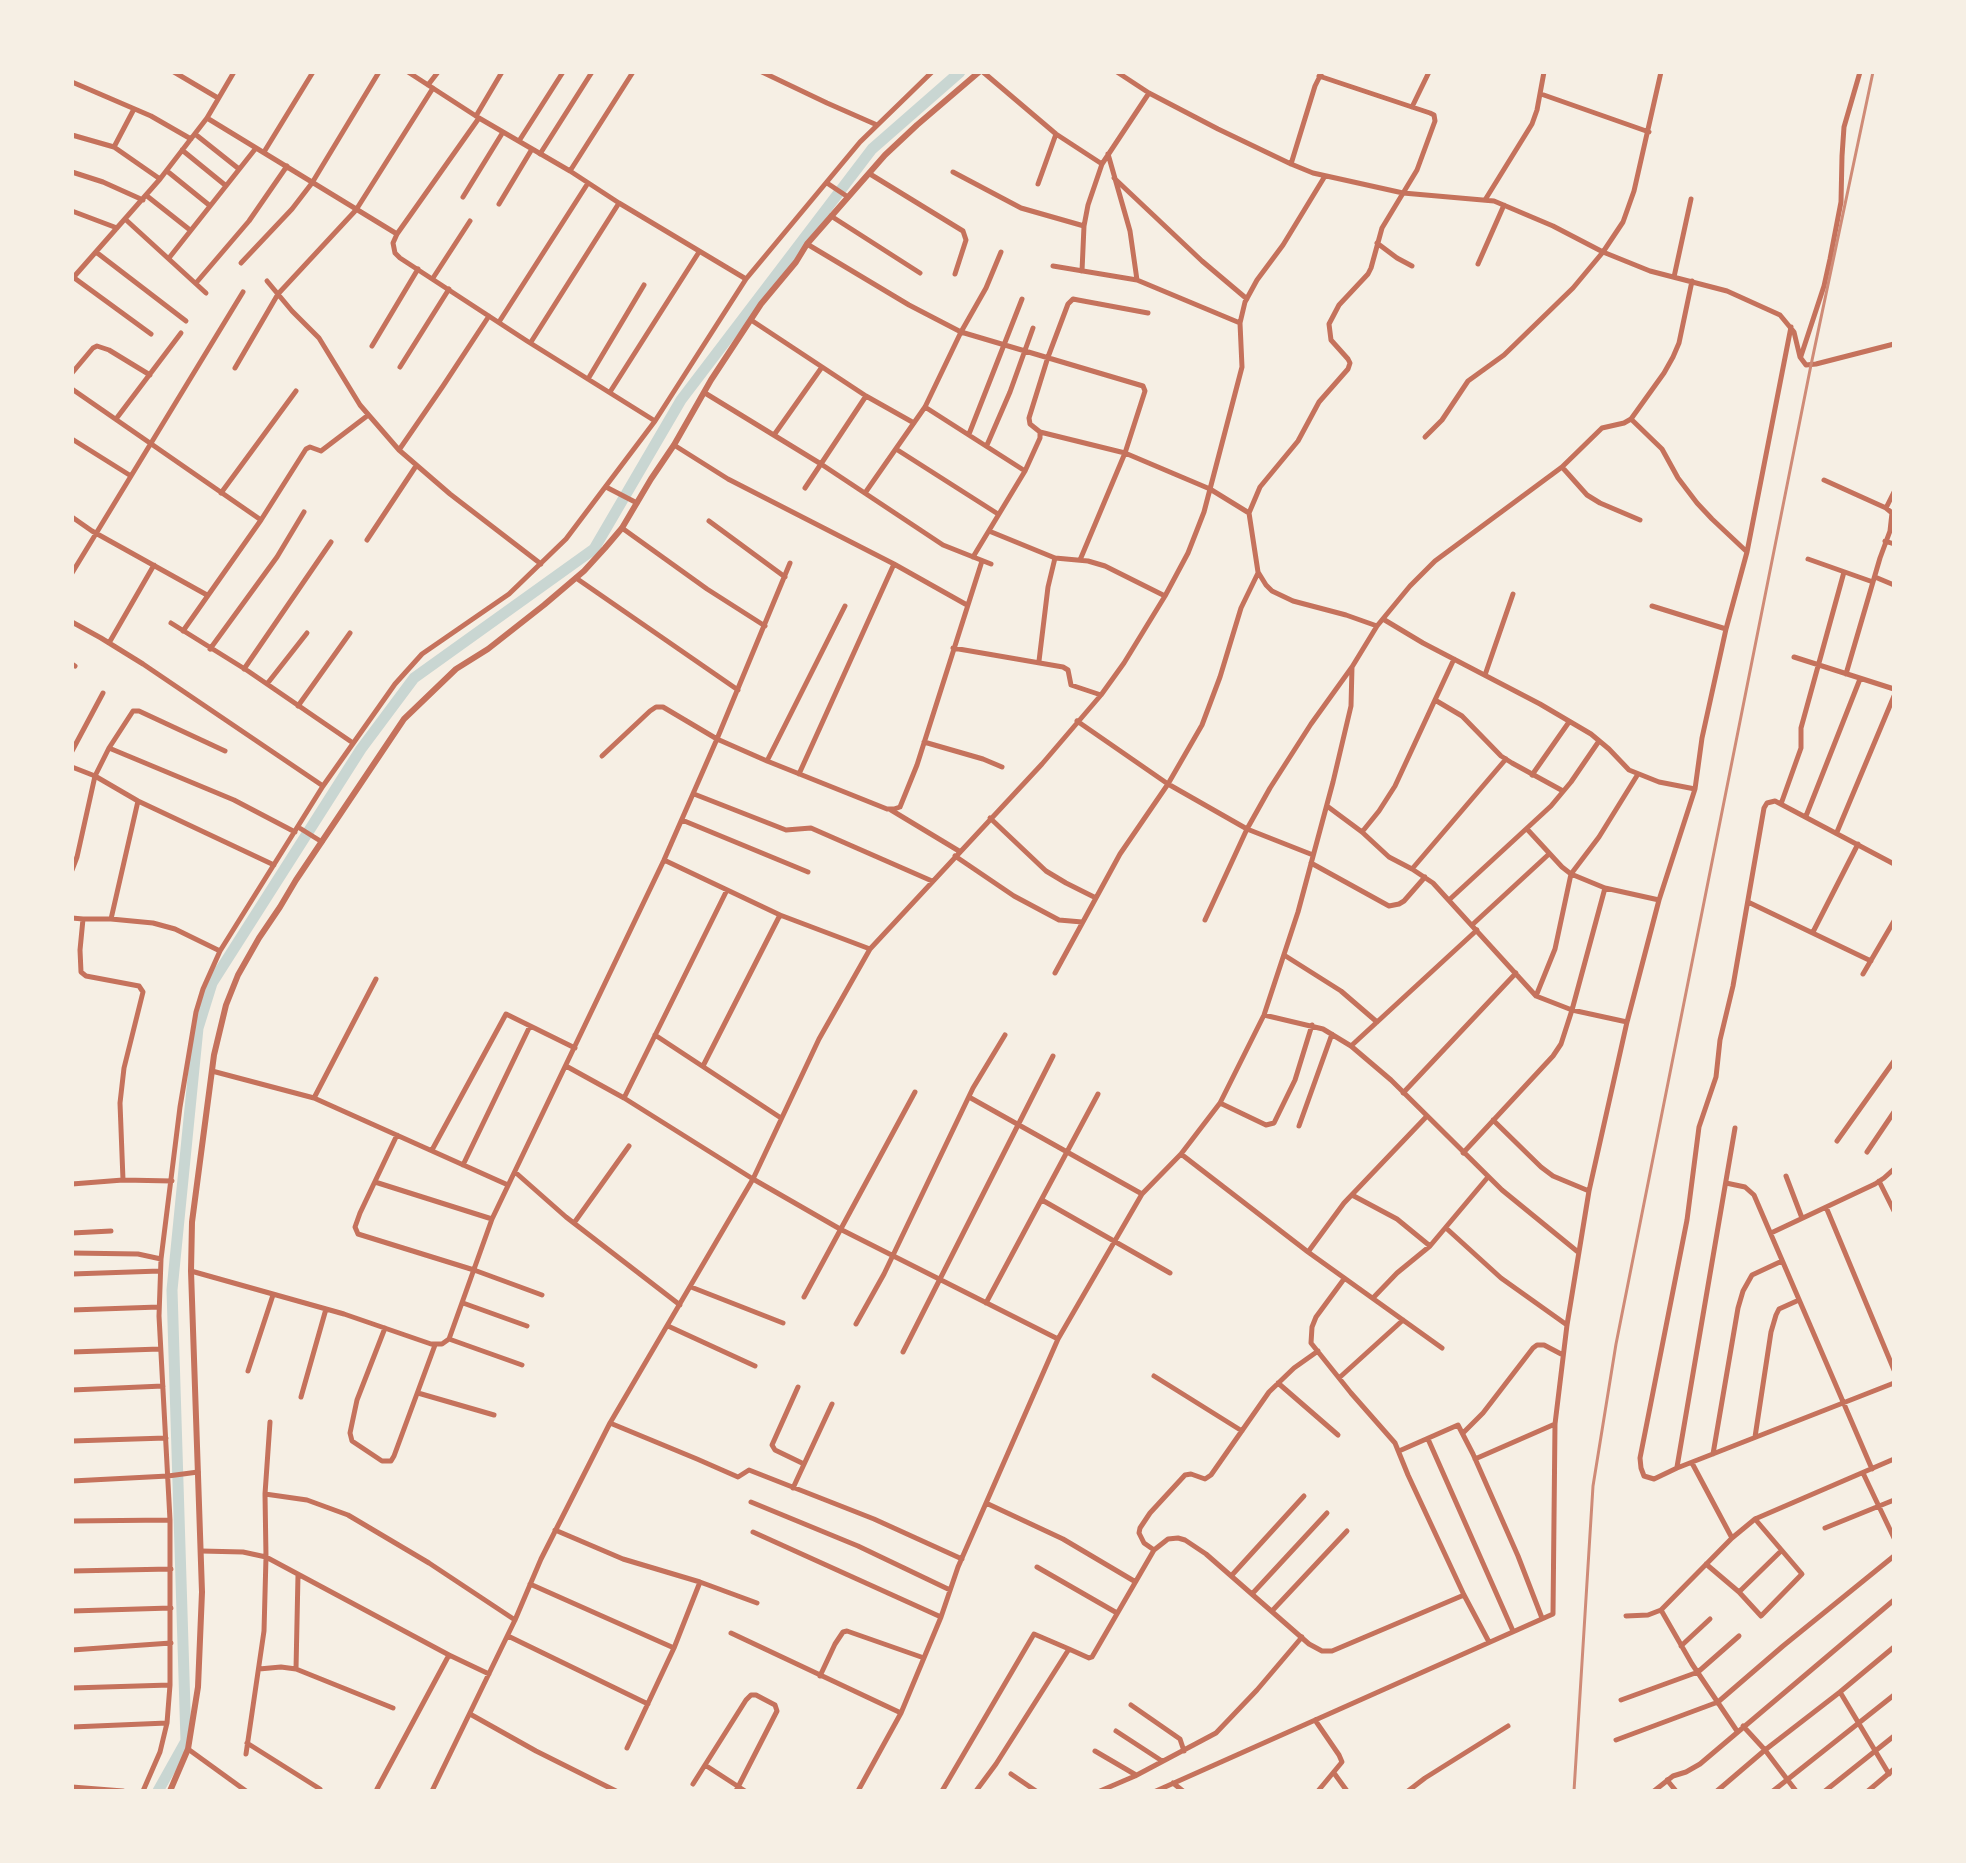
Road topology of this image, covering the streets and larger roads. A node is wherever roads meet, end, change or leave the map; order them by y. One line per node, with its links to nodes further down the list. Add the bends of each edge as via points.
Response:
1 (174, 72): 24 (street)
2 (234, 72): 24 (street)
3 (313, 72): 40 (street)
4 (379, 72): 55 (street)
5 (408, 72): 21 (street)
6 (438, 72): 21 (street)
7 (502, 72): 27 (street)
8 (563, 72): 35 (street)
9 (592, 72): 41 (street)
10 (633, 72): 48 (street)
11 (762, 72): 29 (street)
12 (981, 72): 32 (street); 51 (street, via 917,125)
13 (1117, 72): 22 (street)
14 (1429, 72): 25 (street)
15 (1544, 72): 23 (street)
16 (1661, 72): 31 (street)
17 (1860, 72): 126 (street, via 1844,127 1841,202 1830,259)
18 (930, 73): 29 (street)
19 (1321, 74): 25 (street); 44 (street)
20 (72, 82): 26 (street)
21 (431, 86): 27 (street); 70 (street)
22 (1149, 93): 42 (street); 44 (street)
23 (1541, 94): 31 (street); 65 (street, via 1532,124)
24 (218, 98): 28 (street)
25 (1412, 107): 60 (street, via 1434,115 1435,121)
26 (135, 108): 34 (street); 36 (street)
27 (477, 117): 30 (street); 78 (street)
28 (207, 118): 34 (street); 37 (street)
29 (877, 125): 59 (street)
30 (503, 132): 35 (street); 61 (street)
31 (1649, 132): 84 (street, via 1630,206)
32 (1056, 134): 43 (street); 57 (street)
33 (72, 135): 36 (street)
34 (193, 136): 39 (street); 46 (street)
35 (519, 141): 38 (street)
36 (114, 147): 54 (street)
37 (256, 148): 40 (street); 46 (street)
38 (532, 149): 41 (street); 67 (street)
39 (182, 150): 47 (street); 58 (street)
40 (264, 152): 45 (street)
41 (540, 154): 48 (street)
42 (1108, 154): 43 (street); 53 (street)
43 (1102, 164): 75 (street)
44 (1291, 164): 52 (street)
45 (287, 166): 55 (street); 101 (street)
46 (239, 169): 58 (street)
47 (167, 171): 54 (street); 68 (street)
48 (570, 171): 56 (street)
49 (72, 172): 63 (street)
50 (953, 172): 75 (street, via 1021,208)
51 (870, 174): 62 (street); 93 (street, via 963,231 966,240)
52 (1325, 176): 60 (street); 108 (street)
53 (1114, 178): 98 (street); 108 (street)
54 (160, 179): 63 (street)
55 (312, 183): 70 (street); 86 (street)
56 (588, 183): 66 (street); 113 (street)
57 (1038, 184)
58 (225, 185): 68 (street)
59 (830, 185): 62 (street); 97 (street)
60 (1403, 193): 65 (street); 79 (street)
61 (463, 197)
62 (848, 197): 72 (street)
63 (145, 198): 73 (street); 77 (street)
64 (1691, 199): 95 (street)
65 (1485, 200): 69 (street)
66 (619, 203): 82 (street); 120 (street)
67 (499, 204)
68 (209, 205): 77 (street)
69 (1504, 205): 84 (street); 87 (street)
70 (356, 210): 78 (street); 106 (street)
71 (72, 211): 76 (street)
72 (831, 216): 80 (street); 92 (street)
73 (125, 219): 76 (street); 85 (street)
74 (470, 221): 96 (street)
75 (1084, 226): 91 (street)
76 (117, 228): 81 (street)
77 (190, 230): 85 (street)
78 (397, 234): 90 (street, via 395,253)
79 (1377, 243): 89 (street); 170 (street, via 1368,274 1329,324 1331,340 1348,359 1348,369 1260,487)
80 (807, 244): 111 (street); 117 (street)
81 (96, 252): 94 (street); 112 (street)
82 (699, 252): 97 (street); 135 (street)
83 (1001, 252): 117 (street)
84 (1603, 252): 95 (street); 147 (street, via 1544,317 1468,381)
85 (169, 258): 101 (street)
86 (241, 263)
87 (1478, 264)
88 (1053, 266): 91 (street)
89 (1412, 266)
90 (418, 269): 96 (street); 123 (street)
91 (1082, 271): 98 (street)
92 (920, 273)
93 (955, 274)
94 (73, 277): 119 (street)
95 (1674, 277): 100 (street)
96 (433, 278): 103 (street)
97 (746, 279): 142 (street)
98 (1137, 280): 114 (street)
99 (267, 281): 106 (street)
100 (1692, 281): 115 (street, via 1780,315); 141 (street, via 1673,357)
101 (196, 283): 105 (street)
102 (644, 285): 132 (street)
103 (449, 289): 110 (street); 127 (street)
104 (243, 292): 149 (street)
105 (206, 293)
106 (278, 294): 129 (street); 139 (street, via 319,338)
107 (1022, 299): 121 (street)
108 (1247, 299): 114 (street)
109 (1148, 313): 125 (street, via 1070,301)
110 (489, 316): 113 (street); 153 (street)
111 (751, 320): 128 (street); 136 (street)
112 (186, 321)
113 (499, 322): 120 (street)
114 (1240, 323): 163 (street, via 1242,367)
115 (1791, 327): 126 (street); 183 (street)
116 (1033, 328): 124 (street)
117 (961, 332): 121 (street); 138 (street)
118 (181, 333): 131 (street)
119 (151, 334)
120 (531, 342): 132 (street)
121 (1005, 344): 124 (street); 145 (street)
122 (1894, 344): 126 (street, via 1811,365)
123 (372, 346)
124 (1025, 350): 125 (street); 151 (street)
125 (1048, 357): 144 (street, via 1028,420); 154 (street, via 1143,386)
126 (1800, 357)
127 (400, 367)
128 (822, 367): 137 (street); 146 (street)
129 (235, 368)
130 (72, 373): 131 (street, via 97,346)
131 (150, 375): 140 (street)
132 (588, 379): 135 (street)
133 (72, 389): 140 (street)
134 (296, 391): 165 (street)
135 (610, 392): 142 (street)
136 (705, 393): 146 (street); 150 (street)
137 (866, 396): 143 (street); 155 (street)
138 (925, 407): 143 (street); 145 (street)
139 (367, 416): 153 (street); 173 (street, via 321,451 306,449)
140 (116, 419): 149 (street)
141 (1631, 419): 157 (street, via 1602,428); 183 (street, via 1662,449 1697,503)
142 (655, 421): 161 (street)
143 (914, 423): 152 (street)
144 (1040, 432): 154 (street); 158 (street)
145 (969, 434): 151 (street)
146 (774, 435): 155 (street)
147 (1425, 437)
148 (72, 439): 159 (street)
149 (150, 443): 159 (street); 165 (street)
150 (674, 445): 167 (street); 191 (street, via 728,479)
151 (987, 445): 158 (street)
152 (896, 449): 166 (street); 171 (street)
153 (399, 450): 156 (street)
154 (1125, 453): 163 (street); 187 (street)
155 (821, 464): 162 (street); 166 (street)
156 (416, 466): 179 (street); 190 (street)
157 (1562, 467): 174 (street, via 1587,495); 207 (street, via 1435,561)
158 (1025, 471): 171 (street)
159 (131, 476): 178 (street)
160 (1824, 480): 168 (street)
161 (606, 487): 167 (street); 190 (street)
162 (805, 488)
163 (1210, 489): 170 (street); 203 (street, via 1188,553)
164 (1894, 492): 168 (street)
165 (221, 493): 173 (street)
166 (865, 493): 184 (street, via 943,545)
167 (637, 503): 176 (street)
168 (1886, 508): 180 (street, via 1892,526)
169 (304, 512): 218 (street)
170 (1249, 513): 194 (street)
171 (998, 514): 177 (street)
172 (72, 517): 178 (street)
173 (261, 520): 202 (street)
174 (1640, 520)
175 (709, 521): 197 (street)
176 (622, 528): 198 (street); 210 (street)
177 (989, 531): 184 (street); 185 (street)
178 (96, 533): 193 (street); 196 (street)
179 (367, 540)
180 (1885, 541): 182 (street); 199 (street)
181 (331, 542): 224 (street)
182 (1894, 544)
183 (1747, 552): 212 (street)
184 (973, 557): 188 (street)
185 (1055, 558): 187 (street); 221 (street)
186 (1808, 559): 195 (street)
187 (1080, 560): 203 (street, via 1105,566)
188 (982, 561): 192 (street); 204 (street)
189 (790, 563): 197 (street)
190 (541, 564): 241 (street, via 509,594 422,654)
191 (894, 564): 204 (street); 250 (street)
192 (991, 564)
193 (154, 565): 202 (street); 216 (street)
194 (1258, 572): 211 (street, via 1281,596); 254 (street, via 1208,711)
195 (1844, 572): 199 (street); 222 (street)
196 (72, 573)
197 (785, 577): 210 (street)
198 (576, 578): 230 (street); 271 (street, via 456,669 404,719)
199 (1874, 580): 200 (street); 225 (street)
200 (1894, 585)
201 (1513, 594): 226 (street)
202 (207, 595): 213 (street)
203 (1165, 596): 232 (street)
204 (967, 605): 217 (street)
205 (845, 606): 247 (street)
206 (1652, 606): 212 (street)
207 (1383, 619): 211 (street); 220 (street)
208 (72, 622): 216 (street)
209 (171, 623): 213 (street)
210 (765, 626): 230 (street)
211 (1377, 626): 223 (street)
212 (1726, 629): 256 (street)
213 (183, 631): 218 (street)
214 (307, 633): 228 (street)
215 (350, 633): 235 (street)
216 (109, 643): 255 (street)
217 (953, 648): 221 (street); 240 (street)
218 (210, 649): 224 (street)
219 (1794, 657): 222 (street)
220 (1454, 659): 226 (street); 234 (street)
221 (1039, 661): 232 (street, via 1067,669 1071,685)
222 (1819, 666): 225 (street); 260 (street, via 1801,728 1801,748)
223 (1352, 667): 261 (street, via 1351,706); 266 (street)
224 (244, 669): 228 (street)
225 (1846, 674): 227 (street)
226 (1485, 675): 237 (street)
227 (1860, 679): 229 (street); 263 (street)
228 (267, 684): 235 (street)
229 (1894, 689)
230 (738, 690): 238 (street)
231 (103, 693): 243 (street)
232 (1101, 695): 236 (street)
233 (1894, 696): 270 (street)
234 (1435, 700): 246 (street, via 1462,716); 269 (street, via 1395,786)
235 (298, 706): 241 (street)
236 (1077, 721): 254 (street); 264 (street)
237 (1569, 722): 239 (street); 252 (street)
238 (717, 739): 245 (street, via 656,707); 247 (street); 258 (street)
239 (1599, 741): 251 (street); 257 (street)
240 (924, 742): 249 (street); 262 (street, via 903,802)
241 (353, 743): 255 (street)
242 (109, 748): 244 (street, via 135,710); 253 (street); 268 (street)
243 (72, 751)
244 (225, 751)
245 (602, 756)
246 (1506, 759): 252 (street); 280 (street)
247 (767, 761): 250 (street)
248 (72, 767): 253 (street)
249 (1002, 767)
250 (799, 774): 262 (street)
251 (1638, 774): 256 (street); 283 (street)
252 (1532, 775): 257 (street)
253 (95, 776): 259 (street); 281 (street)
254 (1168, 784): 266 (street); 288 (street)
255 (323, 786): 268 (street)
256 (1695, 789): 290 (street)
257 (1563, 791): 267 (street)
258 (694, 794): 265 (street); 285 (street, via 786,830 811,828)
259 (138, 801): 279 (street); 295 (street)
260 (1781, 804): 263 (street); 291 (street, via 1771,801 1764,808)
261 (1327, 806): 269 (street); 275 (street)
262 (890, 809): 273 (street)
263 (1806, 816): 270 (street)
264 (990, 818): 273 (street); 288 (street, via 1046,871)
265 (682, 820): 276 (street); 282 (street)
266 (1247, 829): 275 (street); 296 (street)
267 (1527, 829): 274 (street); 289 (street)
268 (297, 830): 271 (street); 279 (street)
269 (1362, 832): 280 (street, via 1389,857)
270 (1837, 832): 272 (street)
271 (322, 842): 325 (street, via 238,975 219,1027)
272 (1858, 844): 278 (street); 300 (street)
273 (957, 854): 285 (street); 298 (street, via 1014,896 1059,920)
274 (1549, 854): 283 (street); 299 (street)
275 (1314, 855): 277 (street)
276 (664, 860): 287 (street); 320 (street)
277 (1311, 863): 284 (street, via 1389,906 1404,901); 303 (street)
278 (1894, 864)
279 (274, 865): 302 (street)
280 (1412, 869): 284 (street)
281 (72, 870)
282 (808, 872)
283 (1571, 874): 286 (street); 309 (street, via 1555,949)
284 (1425, 877): 289 (street)
285 (932, 881): 301 (street)
286 (1605, 888): 290 (street); 310 (street)
287 (727, 890): 292 (street); 317 (street)
288 (1096, 898): 298 (street)
289 (1449, 900): 299 (street)
290 (1659, 900): 313 (street)
291 (1748, 902): 300 (street); 450 (street, via 1716,1077 1699,1127 1687,1220 1640,1458 1648,1478)
292 (780, 915): 301 (street); 324 (street)
293 (72, 918): 294 (street)
294 (83, 919): 295 (street); 354 (street, via 81,972 139,986 143,992 120,1103)
295 (111, 919): 302 (street, via 175,929)
296 (1205, 920)
297 (1894, 921): 304 (street)
298 (1082, 922): 305 (street)
299 (1474, 928): 306 (street); 312 (street)
300 (1813, 932): 304 (street)
301 (870, 949): 335 (street)
302 (220, 951): 355 (street, via 196,1012)
303 (1284, 955): 311 (street); 312 (street, via 1341,991)
304 (1871, 961): 307 (street)
305 (1055, 973)
306 (1516, 973): 309 (street); 327 (street)
307 (1863, 974)
308 (376, 979): 330 (street)
309 (1536, 996): 310 (street)
310 (1572, 1010): 313 (street); 336 (street, via 1557,1050)
311 (1264, 1015): 314 (street); 332 (street)
312 (1377, 1022): 319 (street)
313 (1627, 1022): 361 (street)
314 (1312, 1025): 316 (street); 332 (street, via 1295,1080 1274,1123 1266,1125)
315 (530, 1026): 320 (street); 343 (street, via 506,1014); 348 (street)
316 (1332, 1034): 319 (street); 338 (street)
317 (655, 1035): 324 (street); 331 (street)
318 (1005, 1035): 329 (street)
319 (1351, 1046): 327 (street)
320 (575, 1048): 323 (street)
321 (1053, 1056): 337 (street)
322 (1894, 1061): 341 (street)
323 (566, 1066): 331 (street); 350 (street)
324 (703, 1066): 335 (street)
325 (212, 1071): 330 (street); 385 (street, via 192,1222)
326 (915, 1092): 371 (street)
327 (1403, 1093): 334 (street)
328 (1098, 1094): 345 (street)
329 (969, 1097): 337 (street); 380 (street)
330 (314, 1098): 340 (street)
331 (624, 1098): 353 (street)
332 (1220, 1103): 347 (street)
333 (1894, 1112): 344 (street)
334 (1427, 1116): 346 (street); 363 (street)
335 (782, 1118): 353 (street)
336 (1493, 1120): 346 (street); 361 (street, via 1553,1176)
337 (1018, 1125): 345 (street); 388 (street)
338 (1299, 1126)
339 (1735, 1128): 358 (street)
340 (397, 1135): 343 (street); 357 (street)
341 (1837, 1141)
342 (629, 1146): 369 (street)
343 (432, 1150): 348 (street)
344 (1867, 1152)
345 (1067, 1153): 362 (street); 364 (street)
346 (1463, 1153): 352 (street)
347 (1181, 1154): 362 (street); 377 (street)
348 (463, 1165): 360 (street)
349 (1894, 1169): 356 (street)
350 (515, 1172): 360 (street); 369 (street)
351 (1786, 1176): 367 (street)
352 (1488, 1177): 370 (street); 378 (street)
353 (753, 1179): 371 (street); 390 (street)
354 (123, 1180): 355 (street); 359 (street)
355 (172, 1181): 381 (street)
356 (1879, 1181): 365 (street); 366 (street)
357 (375, 1182): 368 (street); 383 (street, via 356,1224 358,1234)
358 (1726, 1183): 374 (street, via 1749,1189); 450 (street)
359 (72, 1184)
360 (508, 1185): 368 (street)
361 (1589, 1191): 378 (street)
362 (1142, 1194): 375 (street)
363 (1352, 1195): 376 (street, via 1397,1219); 377 (street)
364 (1042, 1200): 375 (street); 397 (street)
365 (1826, 1207): 367 (street); 420 (street)
366 (1894, 1211)
367 (1802, 1218): 374 (street)
368 (492, 1219): 383 (street)
369 (574, 1223): 398 (street)
370 (1446, 1228): 376 (street); 405 (street, via 1501,1278)
371 (840, 1229): 380 (street); 393 (street)
372 (111, 1231): 373 (street)
373 (72, 1233)
374 (1771, 1233): 382 (street)
375 (1115, 1241): 386 (street); 410 (street)
376 (1430, 1246): 394 (street)
377 (1308, 1252): 389 (street)
378 (1578, 1252): 405 (street)
379 (72, 1253): 381 (street)
380 (893, 1257): 388 (street); 404 (street)
381 (161, 1259): 384 (street)
382 (1782, 1261): 395 (street); 445 (street, via 1752,1275 1743,1291)
383 (474, 1270): 392 (street); 396 (street)
384 (160, 1271): 387 (street); 399 (street)
385 (191, 1271): 391 (street); 452 (street)
386 (1170, 1273)
387 (72, 1274)
388 (939, 1279): 397 (street); 416 (street)
389 (1344, 1279): 394 (street); 414 (street, via 1316,1317 1310,1337)
390 (691, 1287): 398 (street); 403 (street)
391 (273, 1295): 400 (street); 421 (street)
392 (542, 1295)
393 (804, 1297)
394 (1373, 1298): 402 (street)
395 (1799, 1300): 432 (street); 441 (street, via 1776,1315)
396 (463, 1303): 406 (street); 409 (street)
397 (986, 1303): 410 (street)
398 (680, 1305): 407 (street)
399 (159, 1307): 401 (street); 413 (street)
400 (326, 1309): 408 (street); 430 (street)
401 (72, 1310)
402 (1403, 1320): 412 (street); 423 (street)
403 (783, 1323)
404 (856, 1324)
405 (1567, 1325): 417 (street)
406 (527, 1326)
407 (668, 1326): 419 (street); 435 (street)
408 (385, 1328): 411 (street); 429 (street, via 357,1400 352,1441 382,1461 391,1461)
409 (449, 1339): 411 (street); 418 (street)
410 (1058, 1339): 461 (street)
411 (435, 1345): 429 (street)
412 (1442, 1348)
413 (160, 1349): 415 (street); 426 (street)
414 (1318, 1351): 423 (street); 424 (street)
415 (72, 1352)
416 (903, 1352)
417 (1563, 1355): 436 (street); 438 (street, via 1544,1345 1533,1348)
418 (522, 1365)
419 (755, 1366)
420 (1894, 1370)
421 (248, 1371)
422 (1154, 1376): 437 (street)
423 (1339, 1378): 444 (street)
424 (1278, 1383): 437 (street); 439 (street)
425 (1894, 1383): 432 (street)
426 (163, 1386): 428 (street); 440 (street)
427 (798, 1387): 449 (street, via 772,1445)
428 (72, 1390)
429 (418, 1393): 433 (street)
430 (301, 1397)
431 (832, 1404): 449 (street)
432 (1843, 1404): 441 (street); 451 (street)
433 (494, 1415)
434 (270, 1422): 457 (street)
435 (610, 1423): 456 (street, via 738,1477 749,1470); 468 (street)
436 (1555, 1424): 446 (street); 501 (street, via 1553,1614)
437 (1242, 1431): 473 (street, via 1208,1478 1188,1474 1150,1513 1139,1533)
438 (1463, 1433): 442 (street, via 1458,1425); 446 (street)
439 (1338, 1435)
440 (166, 1438): 443 (street); 454 (street)
441 (1754, 1438): 445 (street)
442 (1428, 1439): 444 (street); 504 (street)
443 (72, 1441)
444 (1398, 1451): 491 (street)
445 (1713, 1455): 448 (street)
446 (1475, 1459): 501 (street)
447 (1894, 1459): 451 (street)
448 (1692, 1463): 450 (street); 471 (street)
449 (804, 1464): 456 (street)
450 (1677, 1468)
451 (1872, 1469): 453 (street)
452 (198, 1472): 454 (street); 475 (street)
453 (1863, 1473): 462 (street); 464 (street)
454 (168, 1476): 455 (street); 465 (street)
455 (72, 1481)
456 (793, 1488): 478 (street)
457 (265, 1494): 477 (street); 503 (street, via 307,1500 348,1515)
458 (1304, 1496): 484 (street)
459 (1894, 1500): 462 (street)
460 (751, 1502): 488 (street)
461 (986, 1503): 478 (street); 485 (street, via 1063,1539)
462 (1879, 1505): 467 (street); 472 (street)
463 (1327, 1513): 490 (street)
464 (1755, 1519): 471 (street); 474 (street)
465 (170, 1520): 466 (street); 481 (street)
466 (72, 1521)
467 (1825, 1528)
468 (555, 1530): 486 (street, via 623,1559); 487 (street)
469 (1347, 1531): 497 (street)
470 (753, 1532): 500 (street)
471 (1732, 1538): 479 (street)
472 (1894, 1538)
473 (1154, 1550): 484 (street, via 1168,1539 1185,1540); 485 (street)
474 (1781, 1550): 489 (street); 489 (street, via 1802,1574 1761,1616)
475 (201, 1551): 477 (street); 546 (street, via 198,1687)
476 (1894, 1556): 528 (street)
477 (266, 1557): 483 (street); 518 (street)
478 (962, 1559): 488 (street)
479 (1706, 1564): 489 (street); 495 (street)
480 (1037, 1567): 498 (street)
481 (171, 1569): 482 (street); 494 (street)
482 (72, 1571)
483 (298, 1575): 516 (street); 519 (street)
484 (1232, 1575): 490 (street)
485 (1134, 1581): 498 (street)
486 (700, 1582): 493 (street); 513 (street)
487 (530, 1584): 503 (street); 513 (street)
488 (950, 1590): 500 (street)
489 (1739, 1592)
490 (1252, 1594): 497 (street)
491 (1464, 1595): 508 (street, via 1332,1651 1314,1648); 509 (street)
492 (1894, 1600): 538 (street)
493 (757, 1603)
494 (171, 1608): 496 (street); 510 (street)
495 (1661, 1610): 499 (street); 511 (street)
496 (72, 1611)
497 (1272, 1611): 508 (street)
498 (1117, 1613): 514 (street, via 1091,1658)
499 (1626, 1616)
500 (941, 1617): 517 (street)
501 (1542, 1618): 504 (street)
502 (1710, 1619): 511 (street)
503 (515, 1620): 506 (street)
504 (1513, 1631): 509 (street)
505 (731, 1633): 522 (street)
506 (508, 1636): 521 (street); 529 (street)
507 (1739, 1636): 520 (street)
508 (1302, 1637): 549 (street, via 1216,1733)
509 (1489, 1642): 534 (street)
510 (171, 1643): 515 (street); 523 (street)
511 (1681, 1646): 520 (street)
512 (1894, 1647): 525 (street)
513 (674, 1648): 529 (street)
514 (1069, 1649): 575 (street, via 1034,1634); 576 (street)
515 (72, 1650)
516 (449, 1655): 521 (street); 565 (street)
517 (924, 1658): 522 (street, via 847,1631); 532 (street)
518 (259, 1669): 519 (street); 544 (street)
519 (296, 1669): 531 (street)
520 (1698, 1672): 527 (street); 528 (street)
521 (489, 1674): 533 (street)
522 (820, 1676): 532 (street)
523 (170, 1685): 524 (street); 536 (street)
524 (72, 1688)
525 (1840, 1692): 535 (street); 547 (street)
526 (1894, 1695): 535 (street)
527 (1621, 1700)
528 (1718, 1702): 541 (street); 543 (street)
529 (648, 1704): 545 (street)
530 (1131, 1705): 549 (street, via 1180,1739)
531 (393, 1708)
532 (901, 1713): 567 (street)
533 (470, 1714): 572 (street); 573 (street)
534 (1315, 1720): 555 (street, via 1341,1759); 560 (street)
535 (1858, 1722): 550 (street); 558 (street)
536 (167, 1723): 539 (street); 569 (street)
537 (1508, 1726): 583 (street)
538 (1743, 1726): 541 (street); 547 (street)
539 (72, 1727)
540 (1116, 1731): 552 (street)
541 (1737, 1731): 559 (street, via 1693,1769)
542 (1894, 1736): 550 (street)
543 (1616, 1740)
544 (247, 1743): 551 (street); 564 (street)
545 (627, 1748)
546 (188, 1749): 563 (street); 570 (street)
547 (1765, 1750): 558 (street); 586 (street)
548 (1095, 1751): 557 (street)
549 (1184, 1751): 552 (street)
550 (1875, 1751): 554 (street); 589 (street)
551 (246, 1754)
552 (1163, 1761): 557 (street)
553 (705, 1765): 561 (street); 566 (street); 566 (street, via 749,1697 771,1702 776,1713)
554 (1891, 1771): 590 (street)
555 (1334, 1773): 581 (street); 582 (street)
556 (1011, 1774): 577 (street)
557 (1136, 1775): 578 (street)
558 (1787, 1779): 587 (street); 588 (street)
559 (1667, 1780): 584 (street); 585 (street)
560 (1173, 1783): 579 (street); 580 (street)
561 (693, 1784)
562 (72, 1787): 568 (street)
563 (236, 1788): 571 (street)
564 (320, 1789)
565 (377, 1789)
566 (737, 1789): 574 (street)
567 (860, 1790)
568 (123, 1791)
569 (143, 1791)
570 (170, 1791)
571 (246, 1791)
572 (432, 1791)
573 (616, 1791)
574 (745, 1791)
575 (942, 1791)
576 (976, 1791)
577 (1036, 1791)
578 (1100, 1791)
579 (1156, 1791)
580 (1183, 1791)
581 (1318, 1791)
582 (1347, 1791)
583 (1408, 1791)
584 (1654, 1791)
585 (1676, 1791)
586 (1717, 1791)
587 (1773, 1791)
588 (1796, 1791)
589 (1825, 1791)
590 (1868, 1791)

